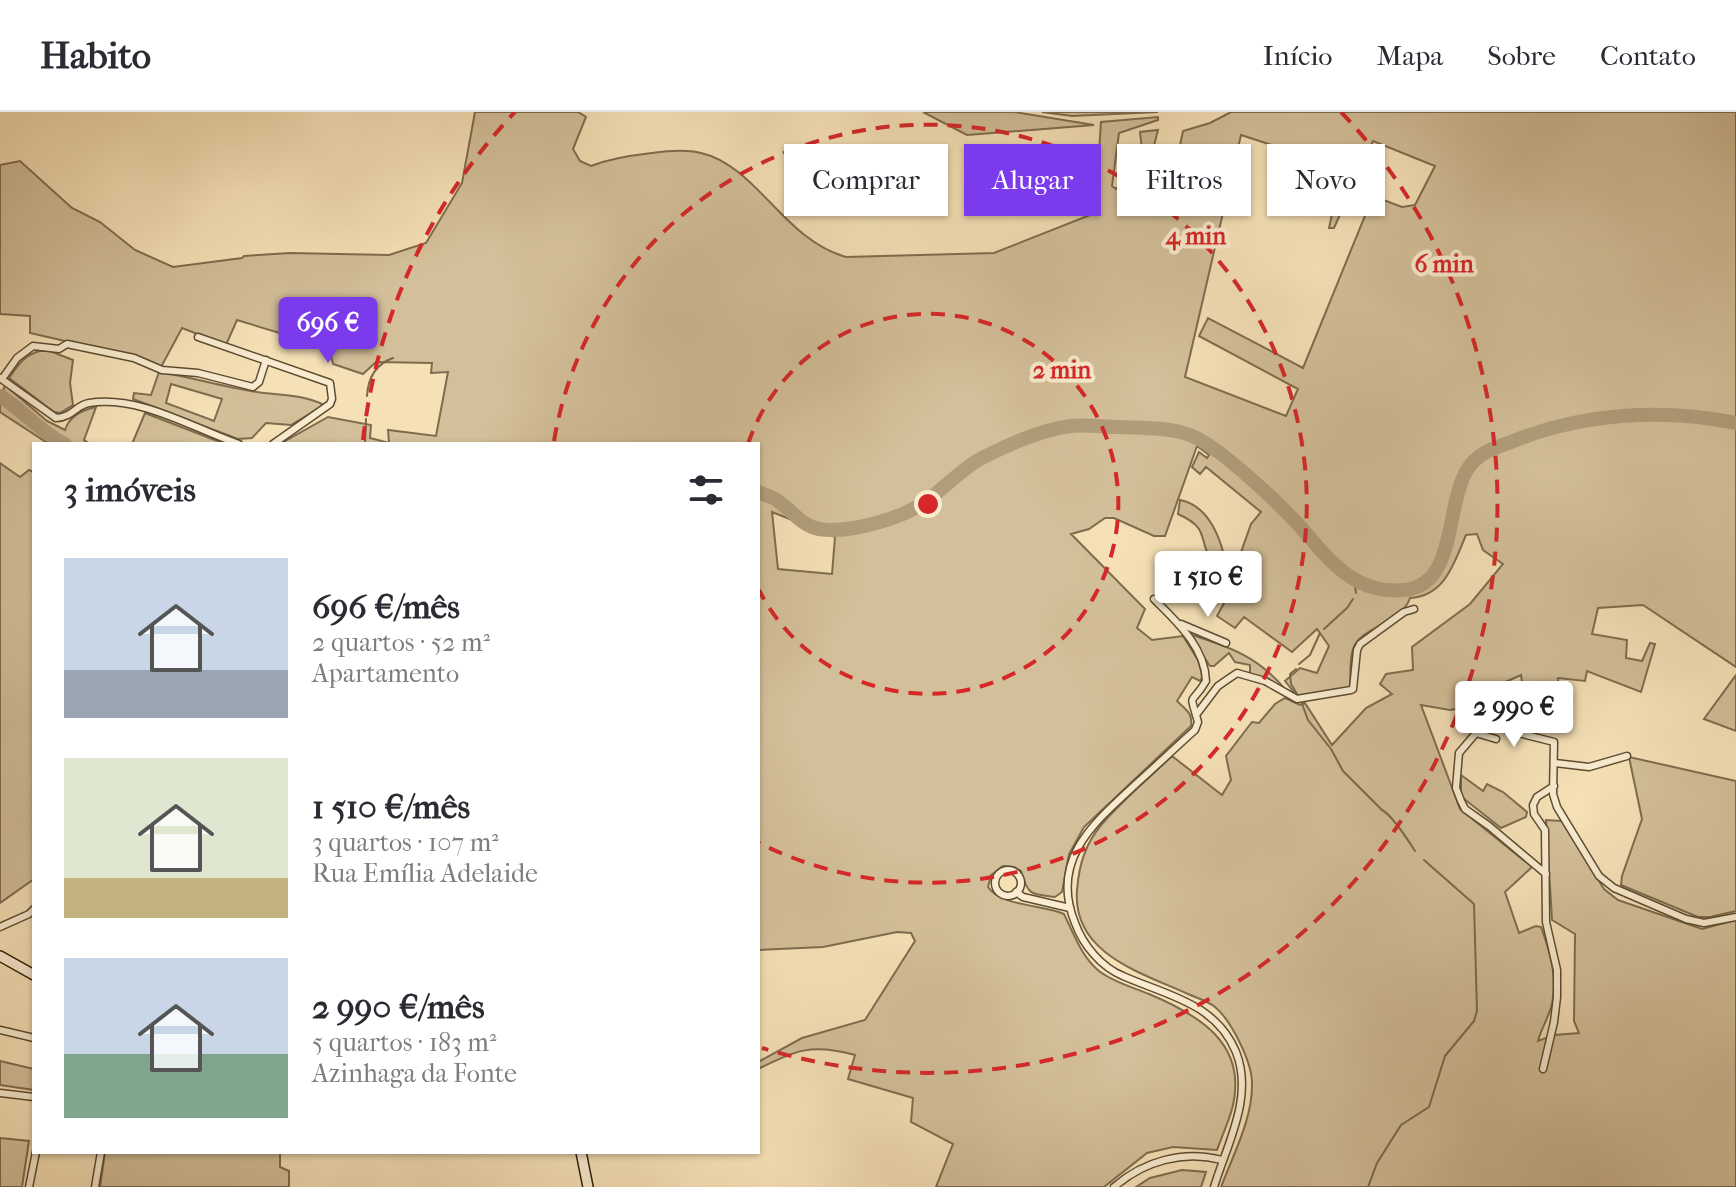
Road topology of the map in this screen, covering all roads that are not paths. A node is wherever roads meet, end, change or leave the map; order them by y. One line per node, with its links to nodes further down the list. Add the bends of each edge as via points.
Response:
1 (198, 337): 2 (street)
2 (266, 360): 3 (street, via 253,387 67,344 59,349 33,346); 5 (street, via 330,383 332,399)
3 (1, 378): 4 (street, via 56,418 70,416 85,403 124,402)
4 (234, 442)
5 (276, 442)
6 (1154, 599): 8 (street)
7 (1414, 609): 10 (street, via 1360,644 1351,690 1297,699 1237,673 1218,686)
8 (1179, 623): 9 (street); 10 (street, via 1206,668 1206,681 1192,697)
9 (1226, 643)
10 (1196, 715): 18 (street, via 1195,730 1094,823 1078,846 1068,883)
11 (1503, 719): 14 (street, via 1507,730 1554,742)
12 (1496, 739): 16 (street, via 1476,733 1459,753 1456,788 1465,809)
13 (1627, 756): 14 (street, via 1589,767)
14 (1555, 763): 15 (street)
15 (1554, 786): 16 (street, via 1533,805 1545,830); 20 (street, via 1557,807 1606,882 1686,919 1704,923)
16 (1546, 874): 26 (street, via 1546,922 1557,997)
17 (1016, 892): 17 (street, via 1017,874 998,874 999,893); 18 (street)
18 (1070, 908): 32 (street, via 1084,942 1110,969 1191,1003 1226,1032 1242,1081 1240,1108)
19 (32, 911): 21 (street)
20 (1736, 917)
21 (0, 927)
22 (0, 956): 23 (street)
23 (32, 974)
24 (0, 1030): 25 (street)
25 (32, 1038)
26 (1543, 1069)
27 (0, 1093): 28 (street)
28 (32, 1097)
29 (36, 1154): 33 (street)
30 (101, 1154): 34 (street)
31 (581, 1154): 35 (street)
32 (1222, 1160): 36 (street, via 1166,1159); 37 (street)
33 (29, 1187)
34 (95, 1187)
35 (588, 1187)
36 (1114, 1187)
37 (1214, 1187)

